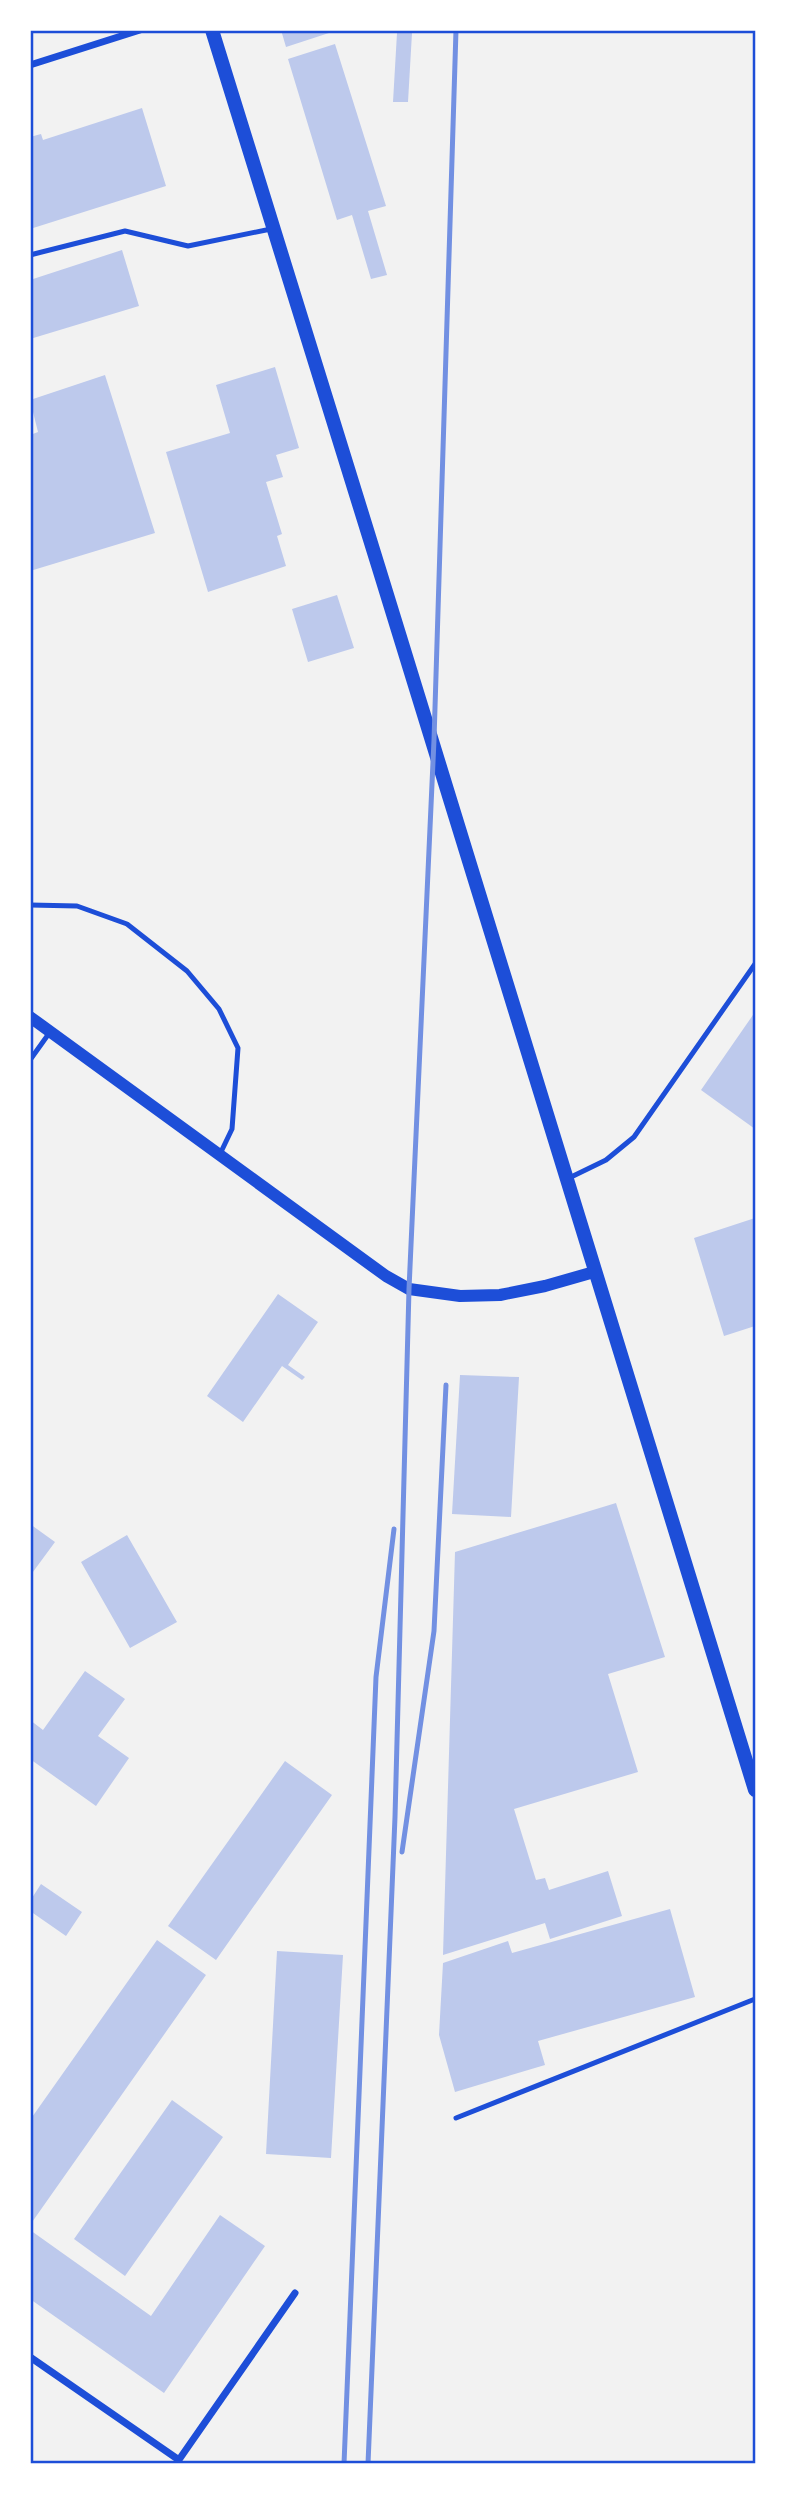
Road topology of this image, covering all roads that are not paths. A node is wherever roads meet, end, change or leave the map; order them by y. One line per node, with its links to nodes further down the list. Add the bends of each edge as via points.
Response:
1 (140, 30): 3 (street)
2 (212, 30): 4 (main road)
3 (30, 65)
4 (274, 229): 5 (lane, via 188,246 125,231); 12 (main road)
5 (30, 255)
6 (30, 905): 11 (lane, via 77,906 127,924 187,971 219,1009 238,1048 232,1129)
7 (755, 964): 12 (lane, via 634,1137 606,1160)
8 (30, 1017): 9 (street)
9 (50, 1032): 10 (lane); 11 (street)
10 (30, 1060)
11 (220, 1155): 13 (street, via 410,1289 460,1296 500,1294)
12 (566, 1179): 13 (main road)
13 (594, 1272): 14 (main road)
14 (755, 1790)
15 (755, 1998): 16 (lane)
16 (456, 2118)
17 (295, 2293): 19 (street)
18 (30, 2357): 19 (street)
19 (178, 2462)

